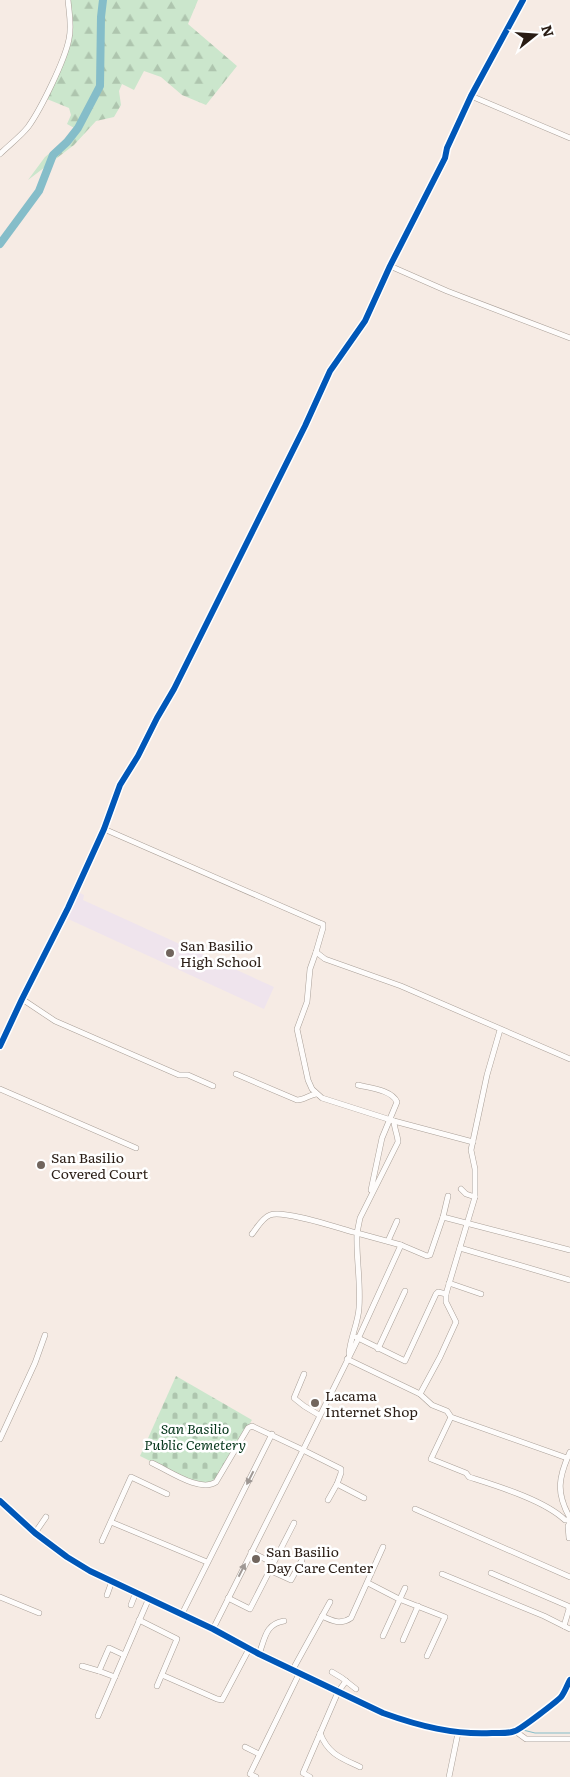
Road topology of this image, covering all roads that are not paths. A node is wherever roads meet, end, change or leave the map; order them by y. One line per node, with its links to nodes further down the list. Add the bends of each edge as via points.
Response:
1 (68, 0): 5 (street, via 69,39 58,68 27,127)
2 (523, 0): 3 (street)
3 (471, 96): 4 (street); 6 (street, via 445,158)
4 (570, 138)
5 (0, 154)
6 (390, 266): 7 (street); 8 (street, via 365,321 330,371 216,608 120,785)
7 (570, 338)
8 (104, 829): 9 (street, via 323,924); 10 (street)
9 (316, 952): 11 (street); 18 (street, via 310,969 307,1002 297,1029 308,1080)
10 (22, 999): 12 (street); 16 (street, via 56,1021 179,1075)
11 (500, 1030): 13 (street); 20 (street)
12 (0, 1046)
13 (570, 1060)
14 (236, 1074): 18 (street, via 297,1100)
15 (358, 1085): 19 (street, via 394,1096 397,1102)
16 (213, 1086)
17 (0, 1089): 21 (street)
18 (316, 1094): 19 (street)
19 (392, 1120): 20 (street); 24 (street, via 382,1138); 24 (street, via 398,1142)
20 (473, 1142): 25 (street)
21 (136, 1148)
22 (461, 1189): 25 (street)
23 (448, 1196): 26 (street)
24 (370, 1197): 29 (street)
25 (475, 1197): 28 (street)
26 (443, 1217): 28 (street); 32 (street, via 430,1255)
27 (397, 1221): 31 (street)
28 (468, 1223): 33 (street); 34 (street)
29 (357, 1233): 30 (street, via 279,1213 266,1217); 31 (street); 41 (street, via 359,1308)
30 (252, 1234)
31 (388, 1241): 32 (street)
32 (401, 1245): 41 (street)
33 (460, 1248): 35 (street); 36 (street)
34 (570, 1250)
35 (570, 1280)
36 (449, 1283): 38 (street); 39 (street)
37 (405, 1291): 42 (street)
38 (446, 1294): 42 (street, via 436,1294 406,1360); 45 (street, via 446,1302 456,1322)
39 (481, 1294)
40 (45, 1335): 49 (street)
41 (356, 1337): 42 (street); 43 (street)
42 (378, 1349)
43 (348, 1357): 45 (street); 46 (street)
44 (304, 1374): 46 (street, via 294,1398)
45 (420, 1394): 47 (street)
46 (319, 1415): 50 (street)
47 (451, 1417): 51 (street); 61 (street, via 431,1459 555,1510 565,1520)
48 (272, 1434): 50 (street); 52 (street, via 250,1427 216,1482 208,1486 191,1482); 70 (street, one-way to 70)
49 (0, 1438)
50 (303, 1450): 53 (street, via 341,1469); 68 (street)
51 (569, 1455): 59 (street, via 560,1478 560,1497)
52 (152, 1463)
53 (337, 1484): 55 (street); 56 (street)
54 (168, 1494): 62 (street, via 130,1477)
55 (364, 1498)
56 (328, 1500)
57 (0, 1502): 64 (street)
58 (415, 1509): 75 (street)
59 (567, 1509): 61 (street)
60 (46, 1517): 64 (street)
61 (570, 1520): 65 (street)
62 (111, 1522): 66 (street); 70 (street)
63 (294, 1523): 71 (street)
64 (35, 1533): 76 (street, via 75,1562)
65 (569, 1538)
66 (102, 1540)
67 (383, 1547): 77 (street)
68 (251, 1552): 71 (street); 83 (street, one-way to 68)
69 (302, 1560): 72 (street, via 291,1580)
70 (207, 1562): 89 (street)
71 (273, 1563): 72 (street)
72 (270, 1570): 83 (street, via 250,1609)
73 (491, 1573): 93 (street, via 568,1606)
74 (442, 1574): 93 (street)
75 (570, 1577)
76 (112, 1581): 79 (street); 80 (street)
77 (368, 1583): 84 (street); 90 (street, via 349,1620 336,1622)
78 (405, 1588): 84 (street)
79 (136, 1592): 82 (street); 86 (street)
80 (107, 1595)
81 (0, 1597): 88 (street)
82 (148, 1598): 89 (street); 91 (street)
83 (228, 1598): 94 (street)
84 (399, 1599): 87 (street); 96 (street)
85 (330, 1602): 90 (street)
86 (131, 1604)
87 (418, 1606): 97 (street); 101 (street, via 445,1617)
88 (39, 1613)
89 (182, 1614): 94 (street)
90 (322, 1616): 103 (street)
91 (139, 1620): 100 (street); 107 (street, via 177,1638)
92 (284, 1621): 99 (street, via 275,1622 270,1628)
93 (564, 1626): 95 (street)
94 (212, 1629): 98 (street)
95 (570, 1629)
96 (383, 1636)
97 (403, 1640)
98 (249, 1649): 99 (street); 107 (street, via 222,1700)
99 (260, 1652): 103 (street)
100 (124, 1655): 104 (street, via 109,1648); 108 (street)
101 (427, 1656)
102 (82, 1666): 104 (street)
103 (294, 1668): 106 (street)
104 (100, 1671): 108 (street)
105 (332, 1672): 110 (street)
106 (300, 1674): 113 (street); 120 (street)
107 (162, 1675): 111 (street)
108 (115, 1678): 114 (street)
109 (570, 1680): 115 (street, via 562,1696)
110 (346, 1681): 112 (street); 113 (street)
111 (157, 1686)
112 (356, 1689)
113 (340, 1690): 116 (street); 117 (street, via 390,1716)
114 (98, 1716)
115 (515, 1731): 117 (street); 118 (street, via 526,1739)
116 (320, 1733): 121 (street, via 328,1749); 123 (street, via 303,1773)
117 (458, 1733): 124 (street)
118 (570, 1739)
119 (245, 1748): 120 (street)
120 (259, 1754): 122 (street, via 247,1774)
121 (360, 1767)
122 (256, 1777)
123 (310, 1777)
124 (449, 1777)

